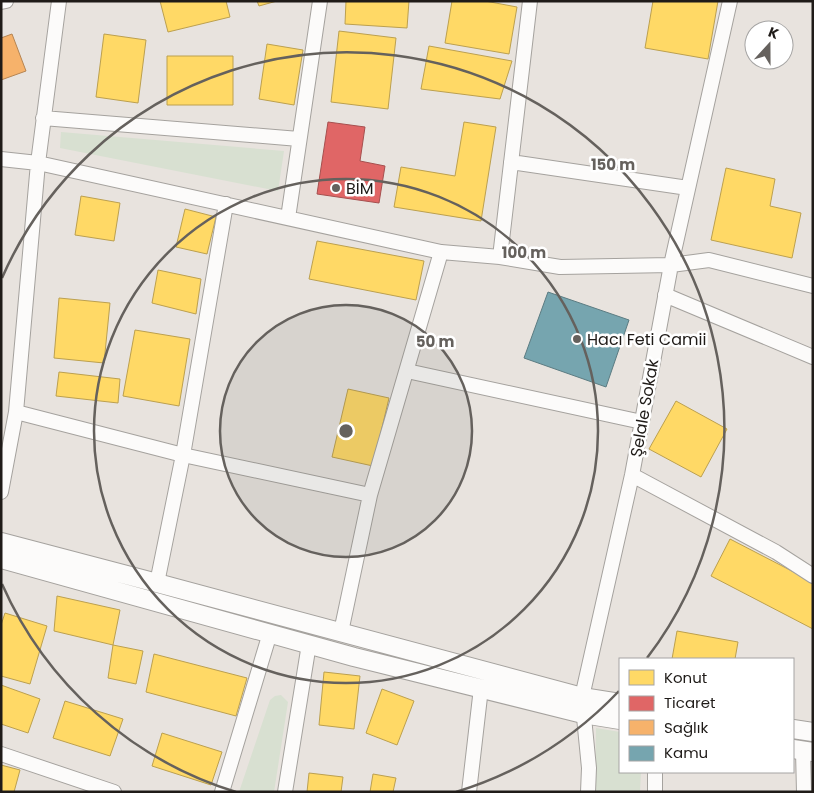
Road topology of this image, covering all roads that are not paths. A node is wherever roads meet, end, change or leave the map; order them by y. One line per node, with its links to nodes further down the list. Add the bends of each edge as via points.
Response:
1 (6, 1): 6 (street)
2 (59, 1): 7 (street)
3 (320, 1): 8 (street)
4 (530, 1): 11 (street)
5 (730, 1): 12 (street, Şelale Sokak)
6 (1, 2)
7 (43, 118): 8 (street); 10 (street)
8 (299, 138): 14 (street)
9 (1, 159): 10 (street)
10 (38, 162): 13 (street); 22 (street)
11 (511, 162): 12 (street); 16 (street)
12 (688, 188): 17 (street, Şelale Sokak)
13 (226, 204): 14 (street); 24 (street)
14 (288, 218): 15 (street)
15 (441, 252): 16 (street); 21 (street)
16 (500, 257): 17 (street, via 560,267)
17 (671, 265): 18 (street, via 709,260); 19 (street, Şelale Sokak)
18 (813, 286)
19 (665, 295): 20 (street); 23 (street, Şelale Sokak)
20 (813, 357)
21 (406, 370): 23 (street); 27 (street)
22 (16, 412): 24 (street); 26 (street)
23 (642, 422): 25 (street, Şelale Sokak)
24 (183, 455): 27 (street); 31 (street)
25 (632, 475): 30 (street, via 776,552); 37 (street, Şelale Sokak)
26 (1, 492)
27 (370, 495): 32 (street)
28 (1, 542): 31 (street)
29 (1, 559): 33 (street)
30 (813, 576)
31 (157, 582): 32 (street)
32 (341, 632): 37 (street)
33 (270, 634): 34 (street); 45 (street)
34 (309, 644): 35 (street); 46 (street)
35 (481, 688): 37 (street); 47 (street)
36 (619, 703): 37 (street)
37 (582, 705): 38 (street); 48 (street, Şelale Sokak, via 589,768)
38 (619, 720)
39 (794, 729): 40 (street)
40 (813, 732)
41 (803, 751): 50 (street)
42 (1, 754): 44 (street)
43 (655, 773): 49 (street)
44 (114, 792)
45 (222, 792)
46 (285, 792)
47 (469, 792)
48 (588, 792)
49 (654, 792)
50 (804, 792)

